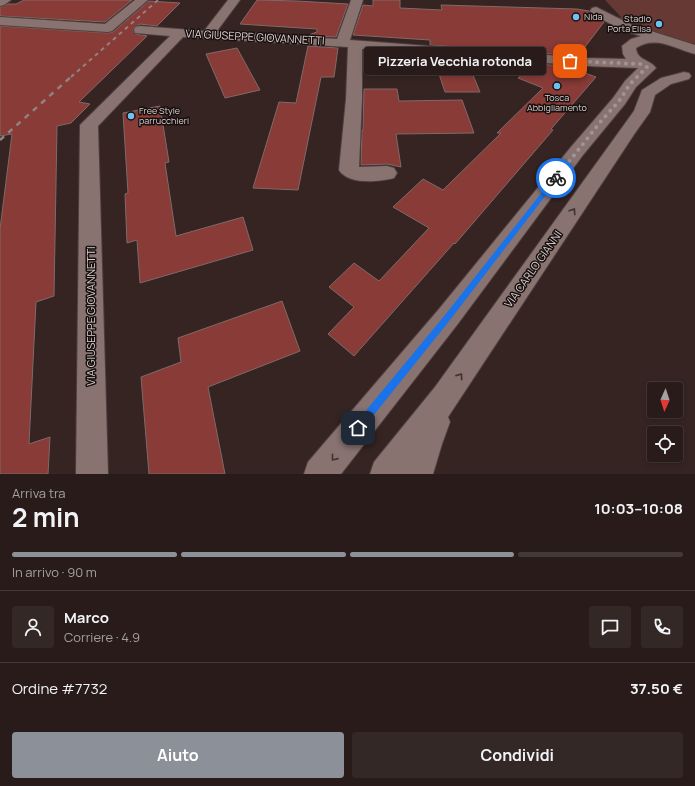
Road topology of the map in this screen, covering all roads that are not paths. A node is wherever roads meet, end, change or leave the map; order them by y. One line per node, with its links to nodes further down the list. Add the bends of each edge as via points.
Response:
1 (5, 0): 6 (street)
2 (142, 0): 8 (street, via 108,28)
3 (234, 0): 11 (street)
4 (357, 0): 14 (street)
5 (586, 0): 7 (street)
6 (0, 3)
7 (596, 11): 12 (street, via 628,28); 13 (street)
8 (0, 21)
9 (140, 30): 10 (street, VIA GIUSEPPE GIOVANNETTI)
10 (180, 33): 11 (street, VIA GIUSEPPE GIOVANNETTI); 20 (street, VIA GIUSEPPE GIOVANNETTI, via 89,124)
11 (208, 34): 14 (street, VIA GIUSEPPE GIOVANNETTI)
12 (665, 40): 13 (street, via 634,42 629,46); 15 (street)
13 (618, 41): 16 (street)
14 (349, 43): 16 (street, VIA GIUSEPPE GIOVANNETTI); 18 (street, via 354,99 349,170 356,174)
15 (695, 50)
16 (643, 65): 17 (street); 21 (street, one-way to 21, via 619,101 585,140 448,317)
17 (690, 80): 19 (street, VIA CARLO GIANNI, one-way to 17, via 623,136 642,112 656,100)
18 (388, 173)
19 (446, 397): 22 (street, VIA CARLO GIANNI); 23 (street, via 426,444)
20 (92, 474)
21 (320, 474)
22 (386, 474)
23 (417, 474)

